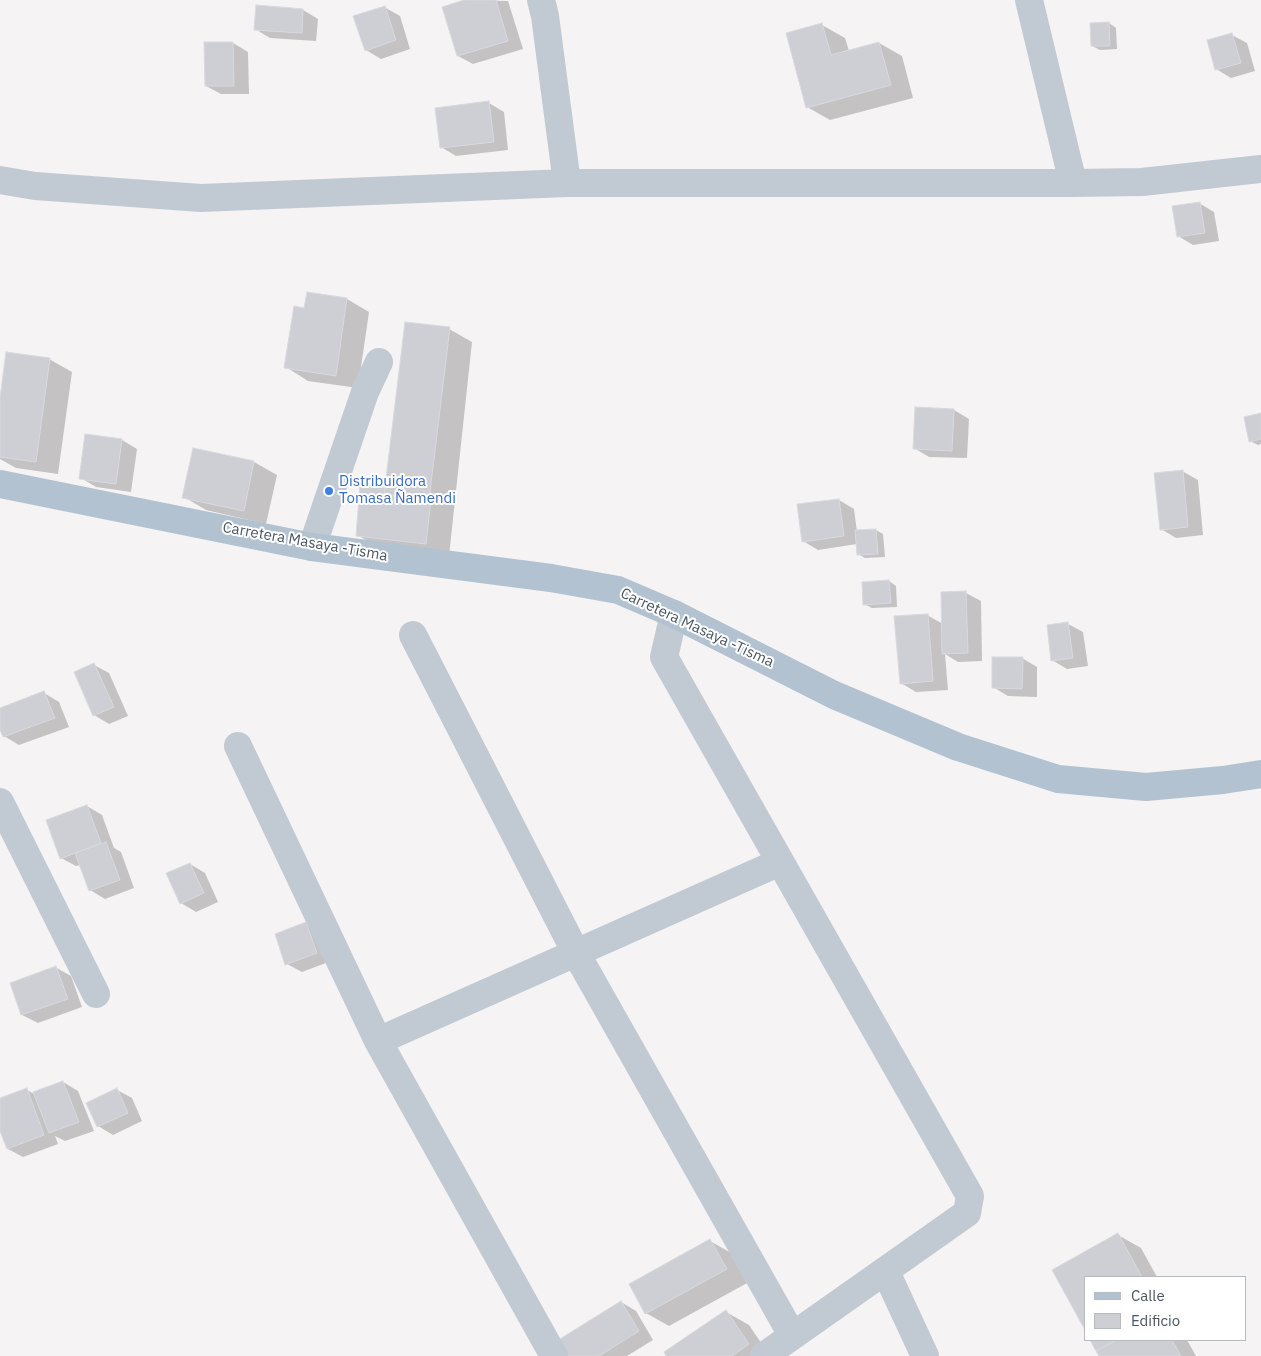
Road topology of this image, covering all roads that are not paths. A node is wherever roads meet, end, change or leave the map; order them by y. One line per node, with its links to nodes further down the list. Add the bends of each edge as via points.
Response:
1 (541, 0): 5 (street)
2 (1029, 0): 6 (street)
3 (1261, 169): 6 (street, via 1142,182)
4 (0, 180): 5 (street, via 36,186 201,198)
5 (566, 183): 6 (street)
6 (1073, 183)
7 (379, 362): 9 (street, via 365,392)
8 (0, 484): 9 (main road, Carretera Masaya -Tisma)
9 (312, 547): 10 (main road, Carretera Masaya -Tisma, via 551,578 618,590)
10 (674, 614): 13 (main road, Carretera Masaya -Tisma, via 843,699 958,747 1058,779 1146,786); 15 (street, via 664,657)
11 (413, 636): 16 (street)
12 (238, 746): 18 (street)
13 (1261, 774)
14 (0, 802): 17 (street)
15 (780, 862): 16 (street); 19 (street, via 970,1196 967,1213)
16 (576, 954): 18 (street); 20 (street)
17 (96, 994)
18 (378, 1042): 21 (street)
19 (886, 1272): 20 (street); 23 (street)
20 (792, 1336): 22 (street)
21 (554, 1356)
22 (764, 1356)
23 (925, 1356)

